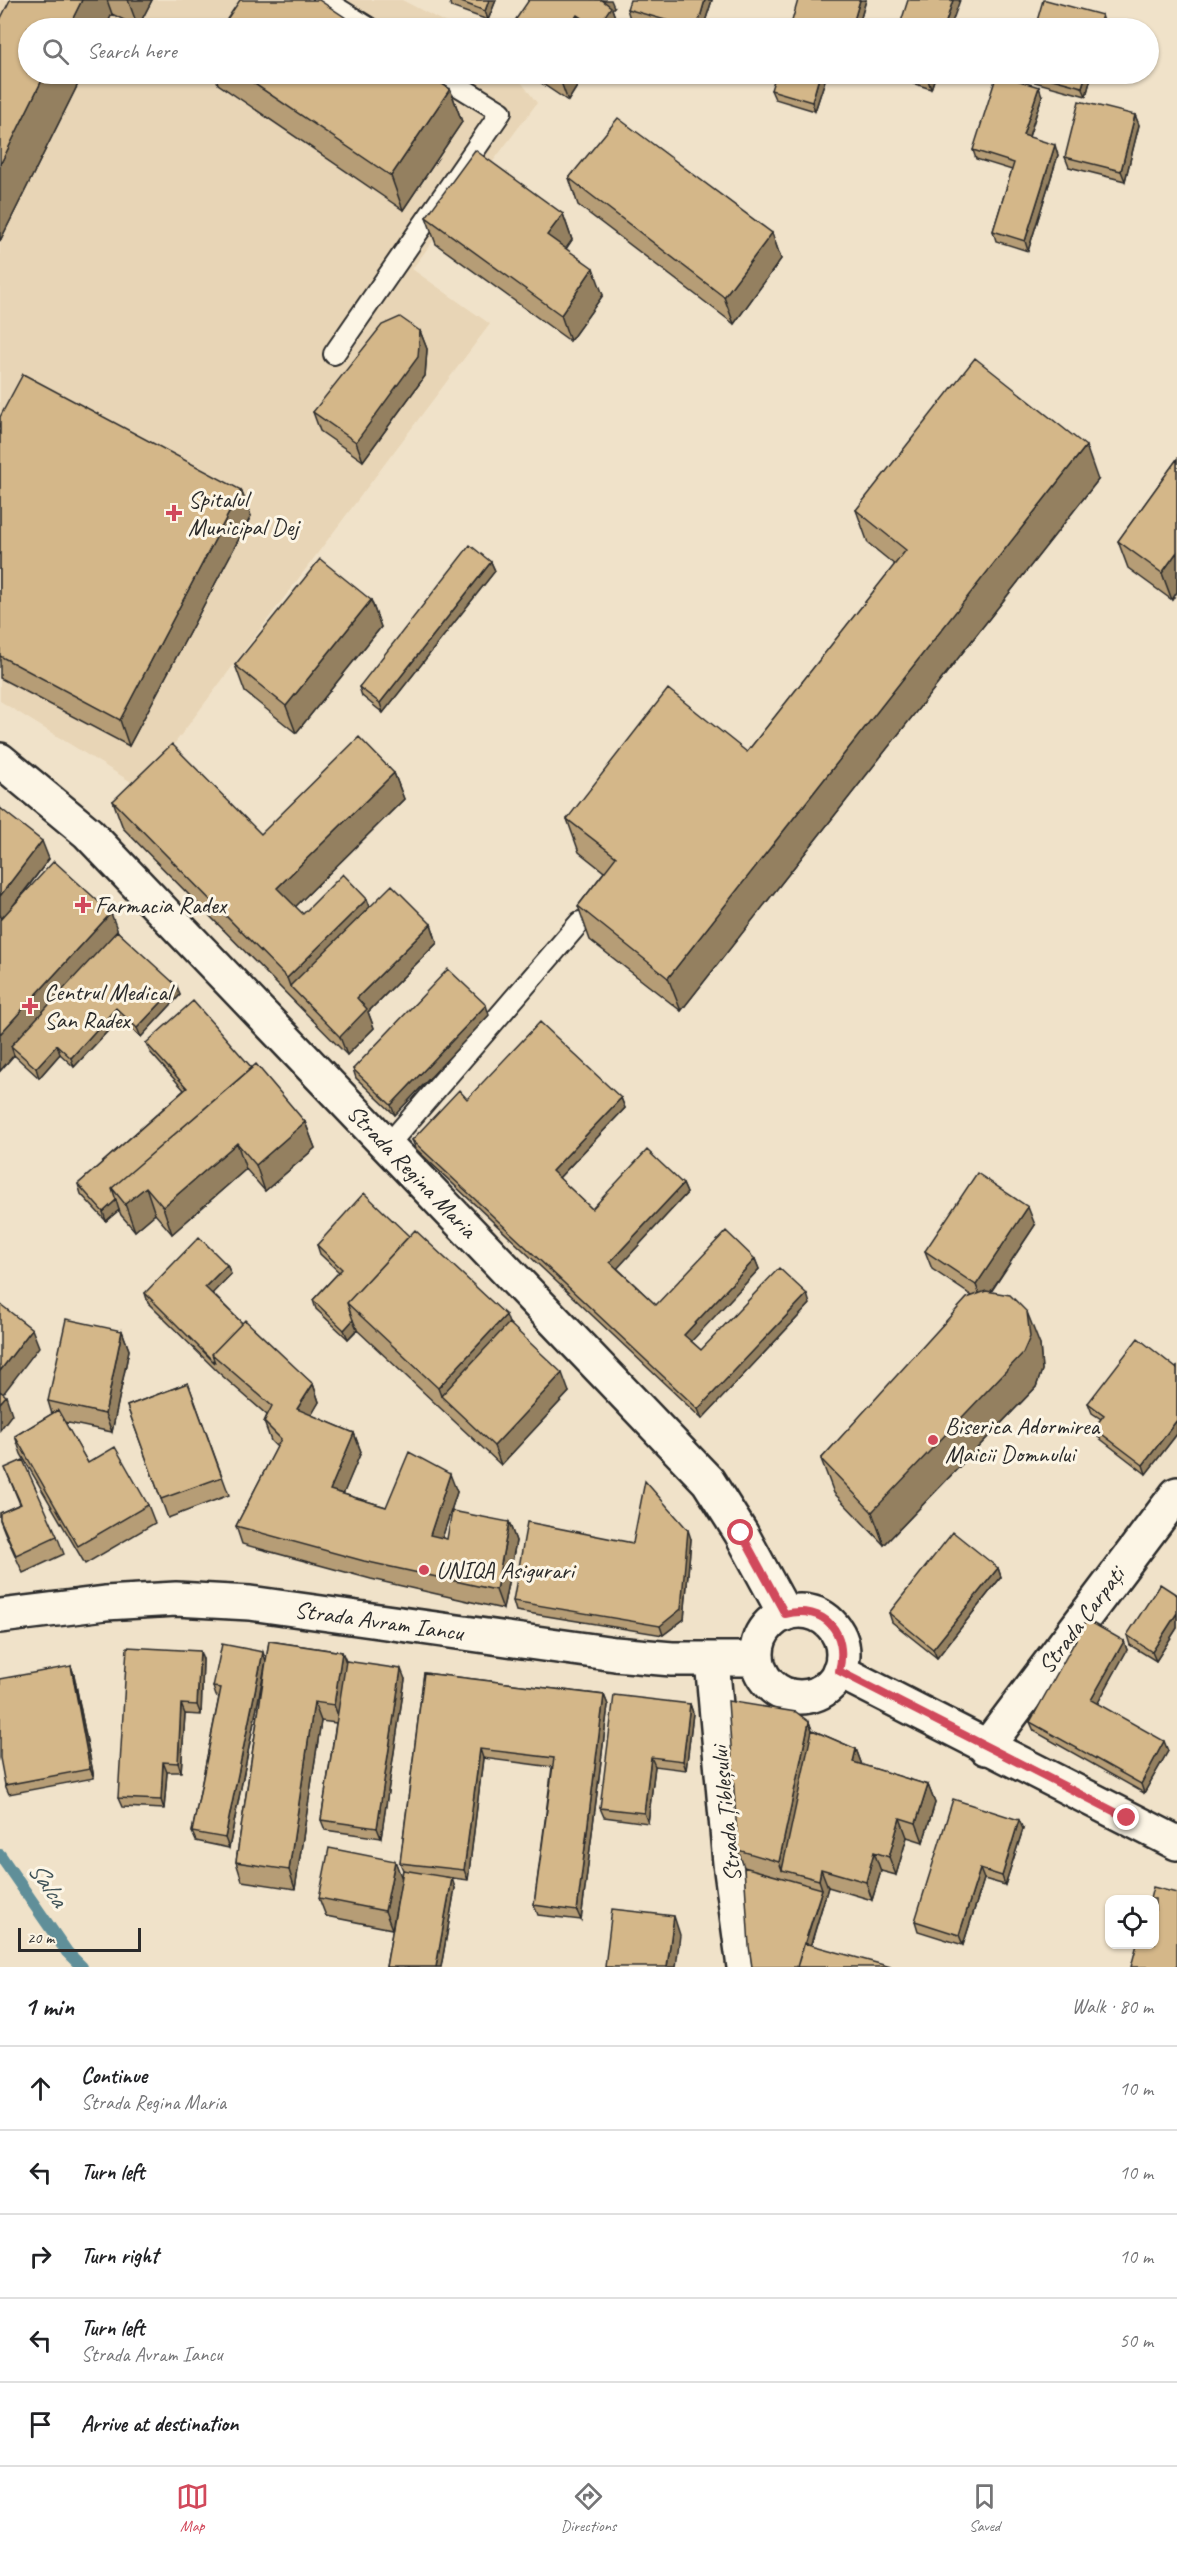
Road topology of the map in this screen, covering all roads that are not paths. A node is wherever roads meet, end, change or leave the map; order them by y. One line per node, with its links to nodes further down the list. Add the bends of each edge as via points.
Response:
1 (324, 0): 2 (lane)
2 (353, 18)
3 (455, 84): 4 (lane, via 501,112)
4 (334, 354)
5 (0, 760): 7 (street, Strada Regina Maria, via 87,833)
6 (580, 922): 7 (lane)
7 (388, 1145): 9 (street, Strada Regina Maria, via 708,1481)
8 (1177, 1494): 14 (street, Strada Carpați)
9 (785, 1614): 11 (street, via 767,1627); 13 (street, via 816,1614 832,1626 843,1649)
10 (0, 1616): 12 (street, Strada Avram Iancu, via 117,1602 177,1599 250,1603 615,1654)
11 (757, 1659): 12 (street, Strada Avram Iancu); 13 (street, via 763,1678 791,1695 803,1696 825,1689)
12 (711, 1660): 16 (street, Strada Țibleșului)
13 (839, 1671): 14 (street)
14 (986, 1748): 15 (street)
15 (1177, 1843)
16 (744, 1967)

